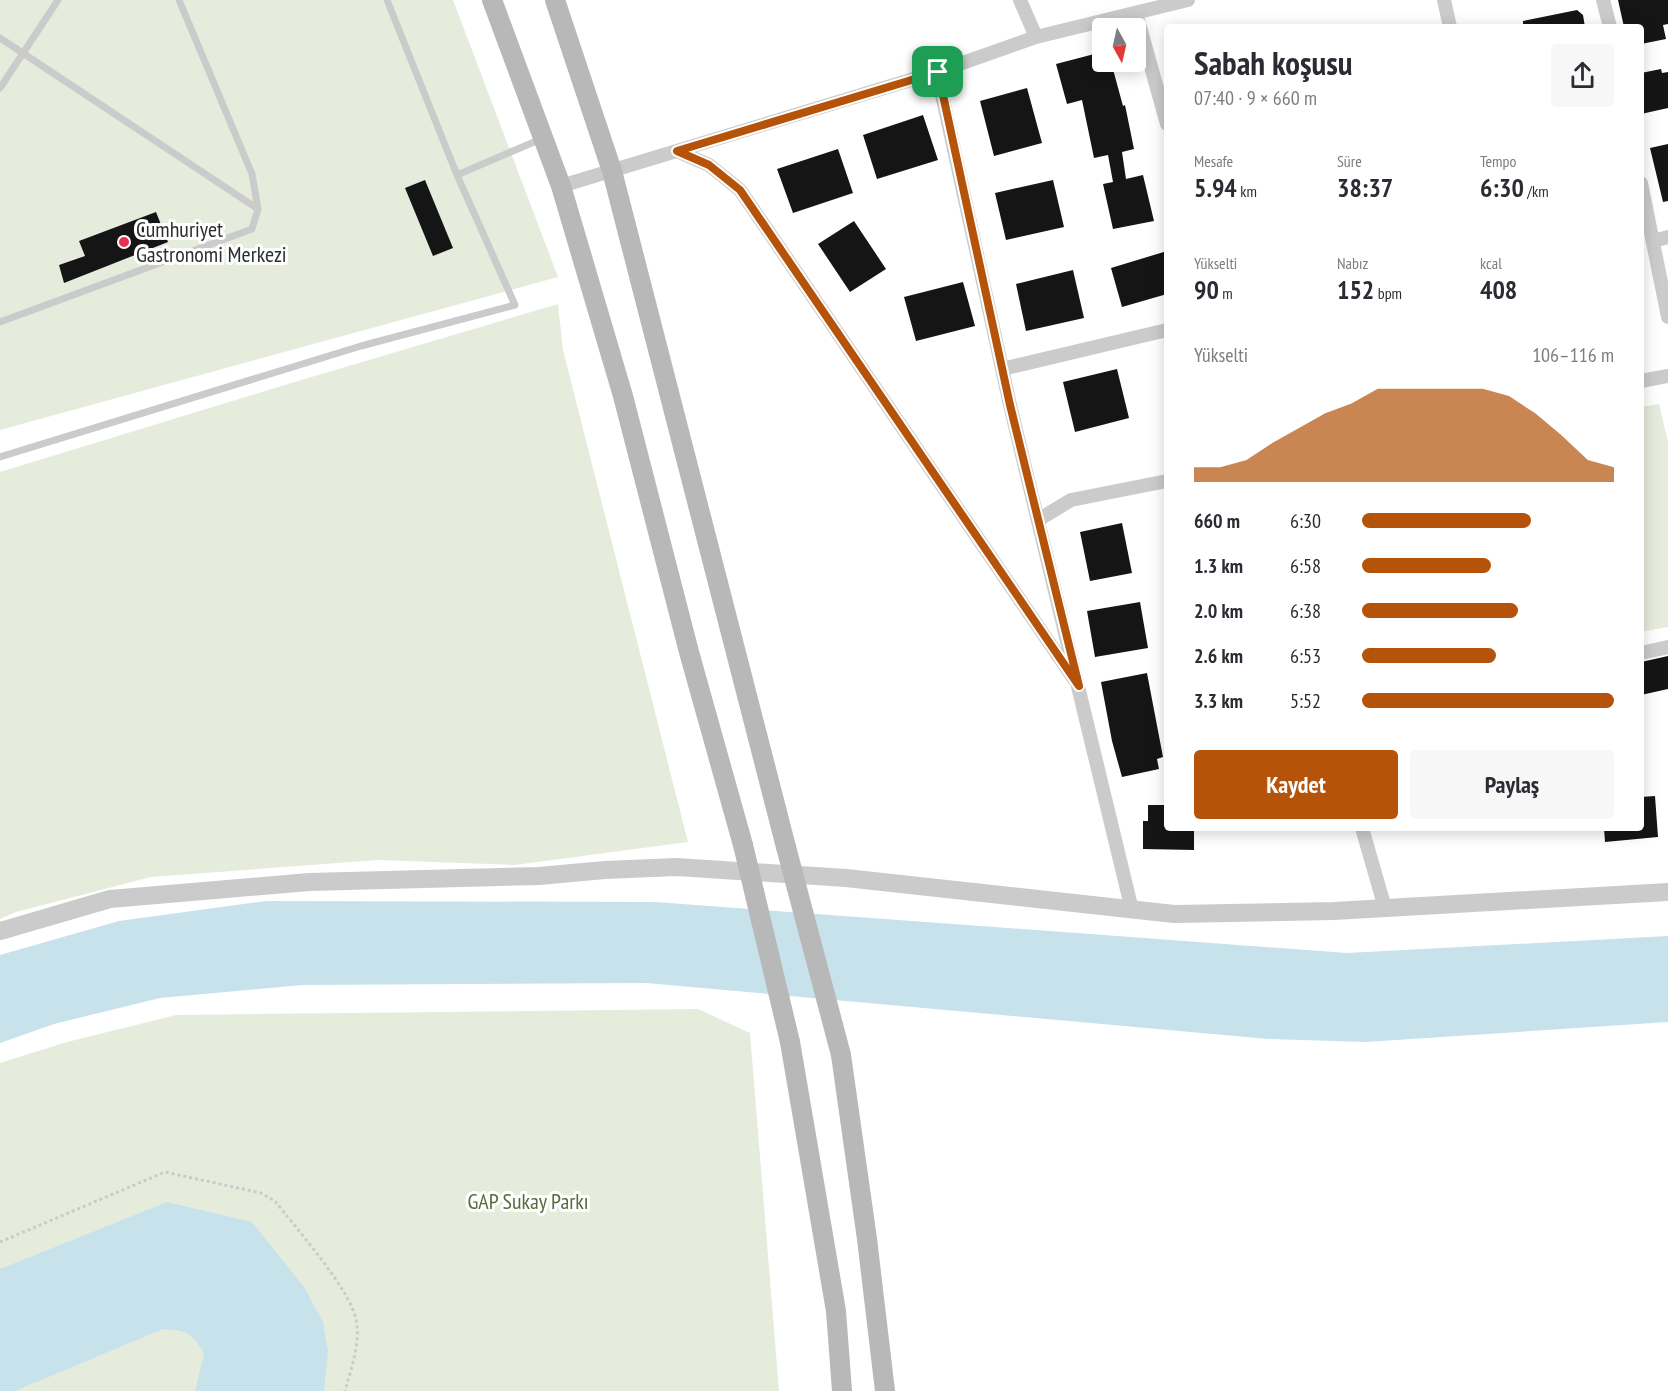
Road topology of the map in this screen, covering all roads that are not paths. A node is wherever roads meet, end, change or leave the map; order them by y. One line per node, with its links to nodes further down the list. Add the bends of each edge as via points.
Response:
1 (58, 0): 15 (lane)
2 (179, 0): 25 (lane, via 252,174)
3 (387, 0): 22 (lane)
4 (492, 0): 19 (main road)
5 (555, 0): 21 (main road)
6 (1020, 0): 14 (street)
7 (1188, 0): 10 (street)
8 (1444, 0): 11 (street)
9 (1603, 0): 12 (street)
10 (1136, 13): 14 (street); 18 (street)
11 (1448, 24)
12 (1609, 24)
13 (0, 38): 15 (lane)
14 (1036, 38): 16 (street)
15 (23, 53): 17 (lane); 25 (lane)
16 (938, 72): 20 (street); 31 (street)
17 (0, 88)
18 (1164, 113)
19 (543, 138): 22 (lane); 23 (main road)
20 (677, 151): 21 (street); 39 (street, via 709,165 740,190)
21 (612, 171): 23 (street); 46 (main road, bridge, via 842,1056)
22 (457, 175): 34 (lane, via 515,305 361,346)
23 (561, 186): 45 (main road, bridge, via 623,396 790,1042 836,1311)
24 (1644, 198): 27 (street)
25 (258, 209): 29 (lane, via 252,229)
26 (1668, 237): 27 (street)
27 (1653, 241): 28 (street)
28 (1668, 317)
29 (0, 322)
30 (1164, 331): 31 (street)
31 (1002, 369): 36 (street)
32 (1668, 376): 33 (street)
33 (1644, 380)
34 (0, 457)
35 (1164, 482): 36 (street, via 1071,500)
36 (1038, 520): 39 (street)
37 (1668, 646): 38 (street)
38 (1644, 652)
39 (1079, 686): 43 (street)
40 (1363, 831): 42 (street)
41 (1668, 892): 42 (street)
42 (1384, 908): 43 (street, via 1174,914)
43 (1132, 910): 44 (street, via 846,878 677,867 539,876 309,882 110,899)
44 (0, 931)
45 (842, 1391)
46 (885, 1391)

